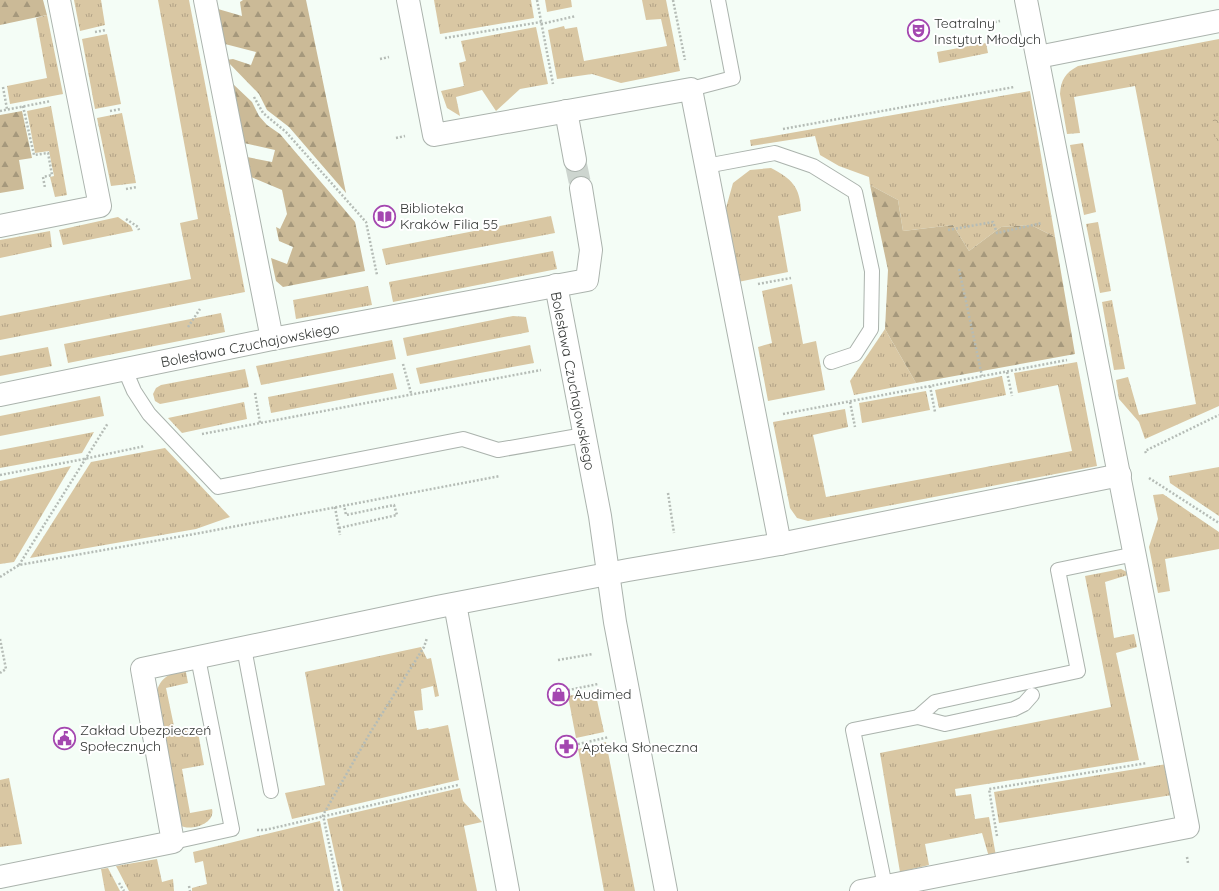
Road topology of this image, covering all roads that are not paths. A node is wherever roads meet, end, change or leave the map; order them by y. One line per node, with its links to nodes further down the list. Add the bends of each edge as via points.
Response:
1 (59, 0): 13 (street, via 100,206)
2 (205, 0): 15 (street)
3 (408, 0): 9 (street, via 434,135)
4 (718, 0): 8 (lane, via 733,78)
5 (1026, 0): 7 (street)
6 (1219, 21): 7 (street)
7 (1038, 57): 20 (street)
8 (691, 89): 9 (street); 11 (street)
9 (566, 111): 10 (street)
10 (575, 160)
11 (706, 166): 16 (lane, via 775,153 813,166 855,192 872,271 871,330 855,354); 21 (street)
12 (581, 188): 14 (street, via 591,250 587,280)
13 (0, 226)
14 (556, 286): 15 (street, Bolesława Czuchajowskiego); 19 (street, Bolesława Czuchajowskiego)
15 (272, 339): 17 (street, Bolesława Czuchajowskiego)
16 (831, 362)
17 (125, 370): 18 (street, Bolesława Czuchajowskiego); 19 (lane, via 134,391 149,414 218,487 463,439 498,450)
18 (0, 395)
19 (584, 435): 23 (street, Bolesława Czuchajowskiego)
20 (1120, 475): 21 (street); 22 (street)
21 (780, 544): 23 (street)
22 (1135, 554): 28 (lane, via 1058,570 1078,671 935,702); 32 (street, via 1188,827)
23 (609, 575): 24 (street); 34 (street, Bolesława Czuchajowskiego, via 615,622)
24 (455, 604): 25 (street); 33 (street)
25 (244, 648): 26 (street); 29 (lane)
26 (198, 658): 30 (street, via 142,669); 30 (lane, via 232,829)
27 (1032, 694): 28 (lane, via 1024,704 1014,709 945,724)
28 (918, 717): 32 (lane, via 853,730)
29 (271, 791)
30 (173, 842): 31 (street)
31 (0, 877)
32 (885, 886): 35 (street)
33 (508, 891)
34 (666, 891)
35 (861, 891)

